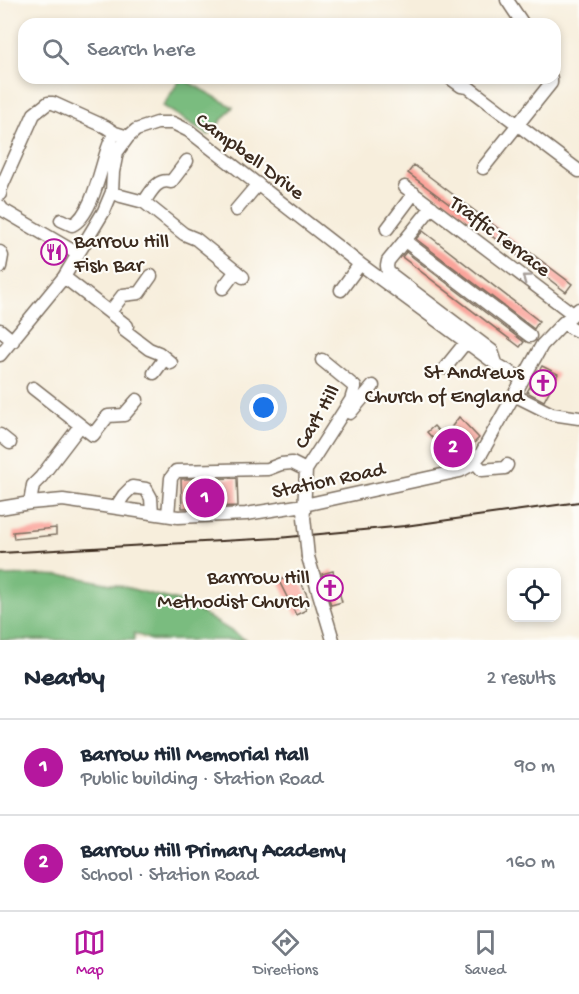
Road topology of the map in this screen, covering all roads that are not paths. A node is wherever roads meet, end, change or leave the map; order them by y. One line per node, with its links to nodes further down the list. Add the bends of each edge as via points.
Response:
1 (507, 0): 2 (street)
2 (519, 18)
3 (469, 84): 5 (street)
4 (549, 84): 5 (street)
5 (517, 124): 9 (street); 10 (street)
6 (115, 133): 7 (street); 13 (street, via 48,103 34,114); 18 (street, via 98,185 84,212 72,225)
7 (128, 137): 11 (street, Campbell Drive, via 157,123 173,123); 12 (street, via 117,152)
8 (187, 161): 14 (street, via 171,182 165,180 156,185)
9 (483, 168)
10 (579, 171)
11 (258, 184): 17 (street); 23 (street, Campbell Drive)
12 (112, 192): 14 (street); 22 (street)
13 (0, 194)
14 (144, 202): 27 (street, via 239,274)
15 (0, 206): 22 (street)
16 (432, 207): 19 (street, Traffic Terrace, via 410,190); 20 (street); 29 (street, Traffic Terrace, one-way to 16)
17 (236, 210)
18 (61, 220)
19 (387, 229)
20 (405, 241): 34 (street); 39 (street, via 388,261 388,272 492,351)
21 (0, 252): 24 (street)
22 (78, 254): 26 (street)
23 (360, 264): 28 (street); 36 (street, Campbell Drive)
24 (0, 267)
25 (151, 276): 30 (street, via 139,293 123,295)
26 (64, 277): 30 (street); 35 (street)
27 (223, 288)
28 (341, 290)
29 (576, 311): 31 (street, Station Road)
30 (110, 312): 41 (street, via 128,326 124,330 168,360)
31 (563, 323): 33 (street); 42 (street, Station Road, via 542,345)
32 (0, 330): 35 (street)
33 (579, 332)
34 (531, 336)
35 (13, 341): 37 (street)
36 (466, 342): 39 (street, Campbell Drive); 40 (street)
37 (0, 355)
38 (322, 360): 49 (street, Cart Hill, via 355,387)
39 (496, 364): 42 (street, Campbell Drive)
40 (445, 368)
41 (154, 372)
42 (522, 380): 45 (street, Station Road)
43 (373, 387): 49 (street)
44 (33, 388): 48 (street)
45 (514, 395): 47 (street, via 552,414); 50 (street, Station Road)
46 (137, 400): 48 (street, via 124,415 108,416 93,435)
47 (579, 418)
48 (80, 426): 53 (street, via 33,485)
49 (320, 449): 52 (street, Cart Hill)
50 (474, 461): 51 (street, via 482,470); 56 (street, Station Road, via 456,472)
51 (507, 465)
52 (306, 470): 56 (street, Cart Hill); 58 (street, via 292,463 268,469 176,471 171,478)
53 (30, 503): 54 (street, Station Road, via 63,501); 55 (street, Station Road)
54 (116, 507): 57 (street, Station Road); 57 (street, via 132,487 146,489)
55 (0, 508)
56 (304, 511): 58 (street, Station Road); 59 (street, Cart Hill, bridge, via 308,556)
57 (152, 513): 58 (street, Station Road)
58 (168, 515)
59 (333, 640)

